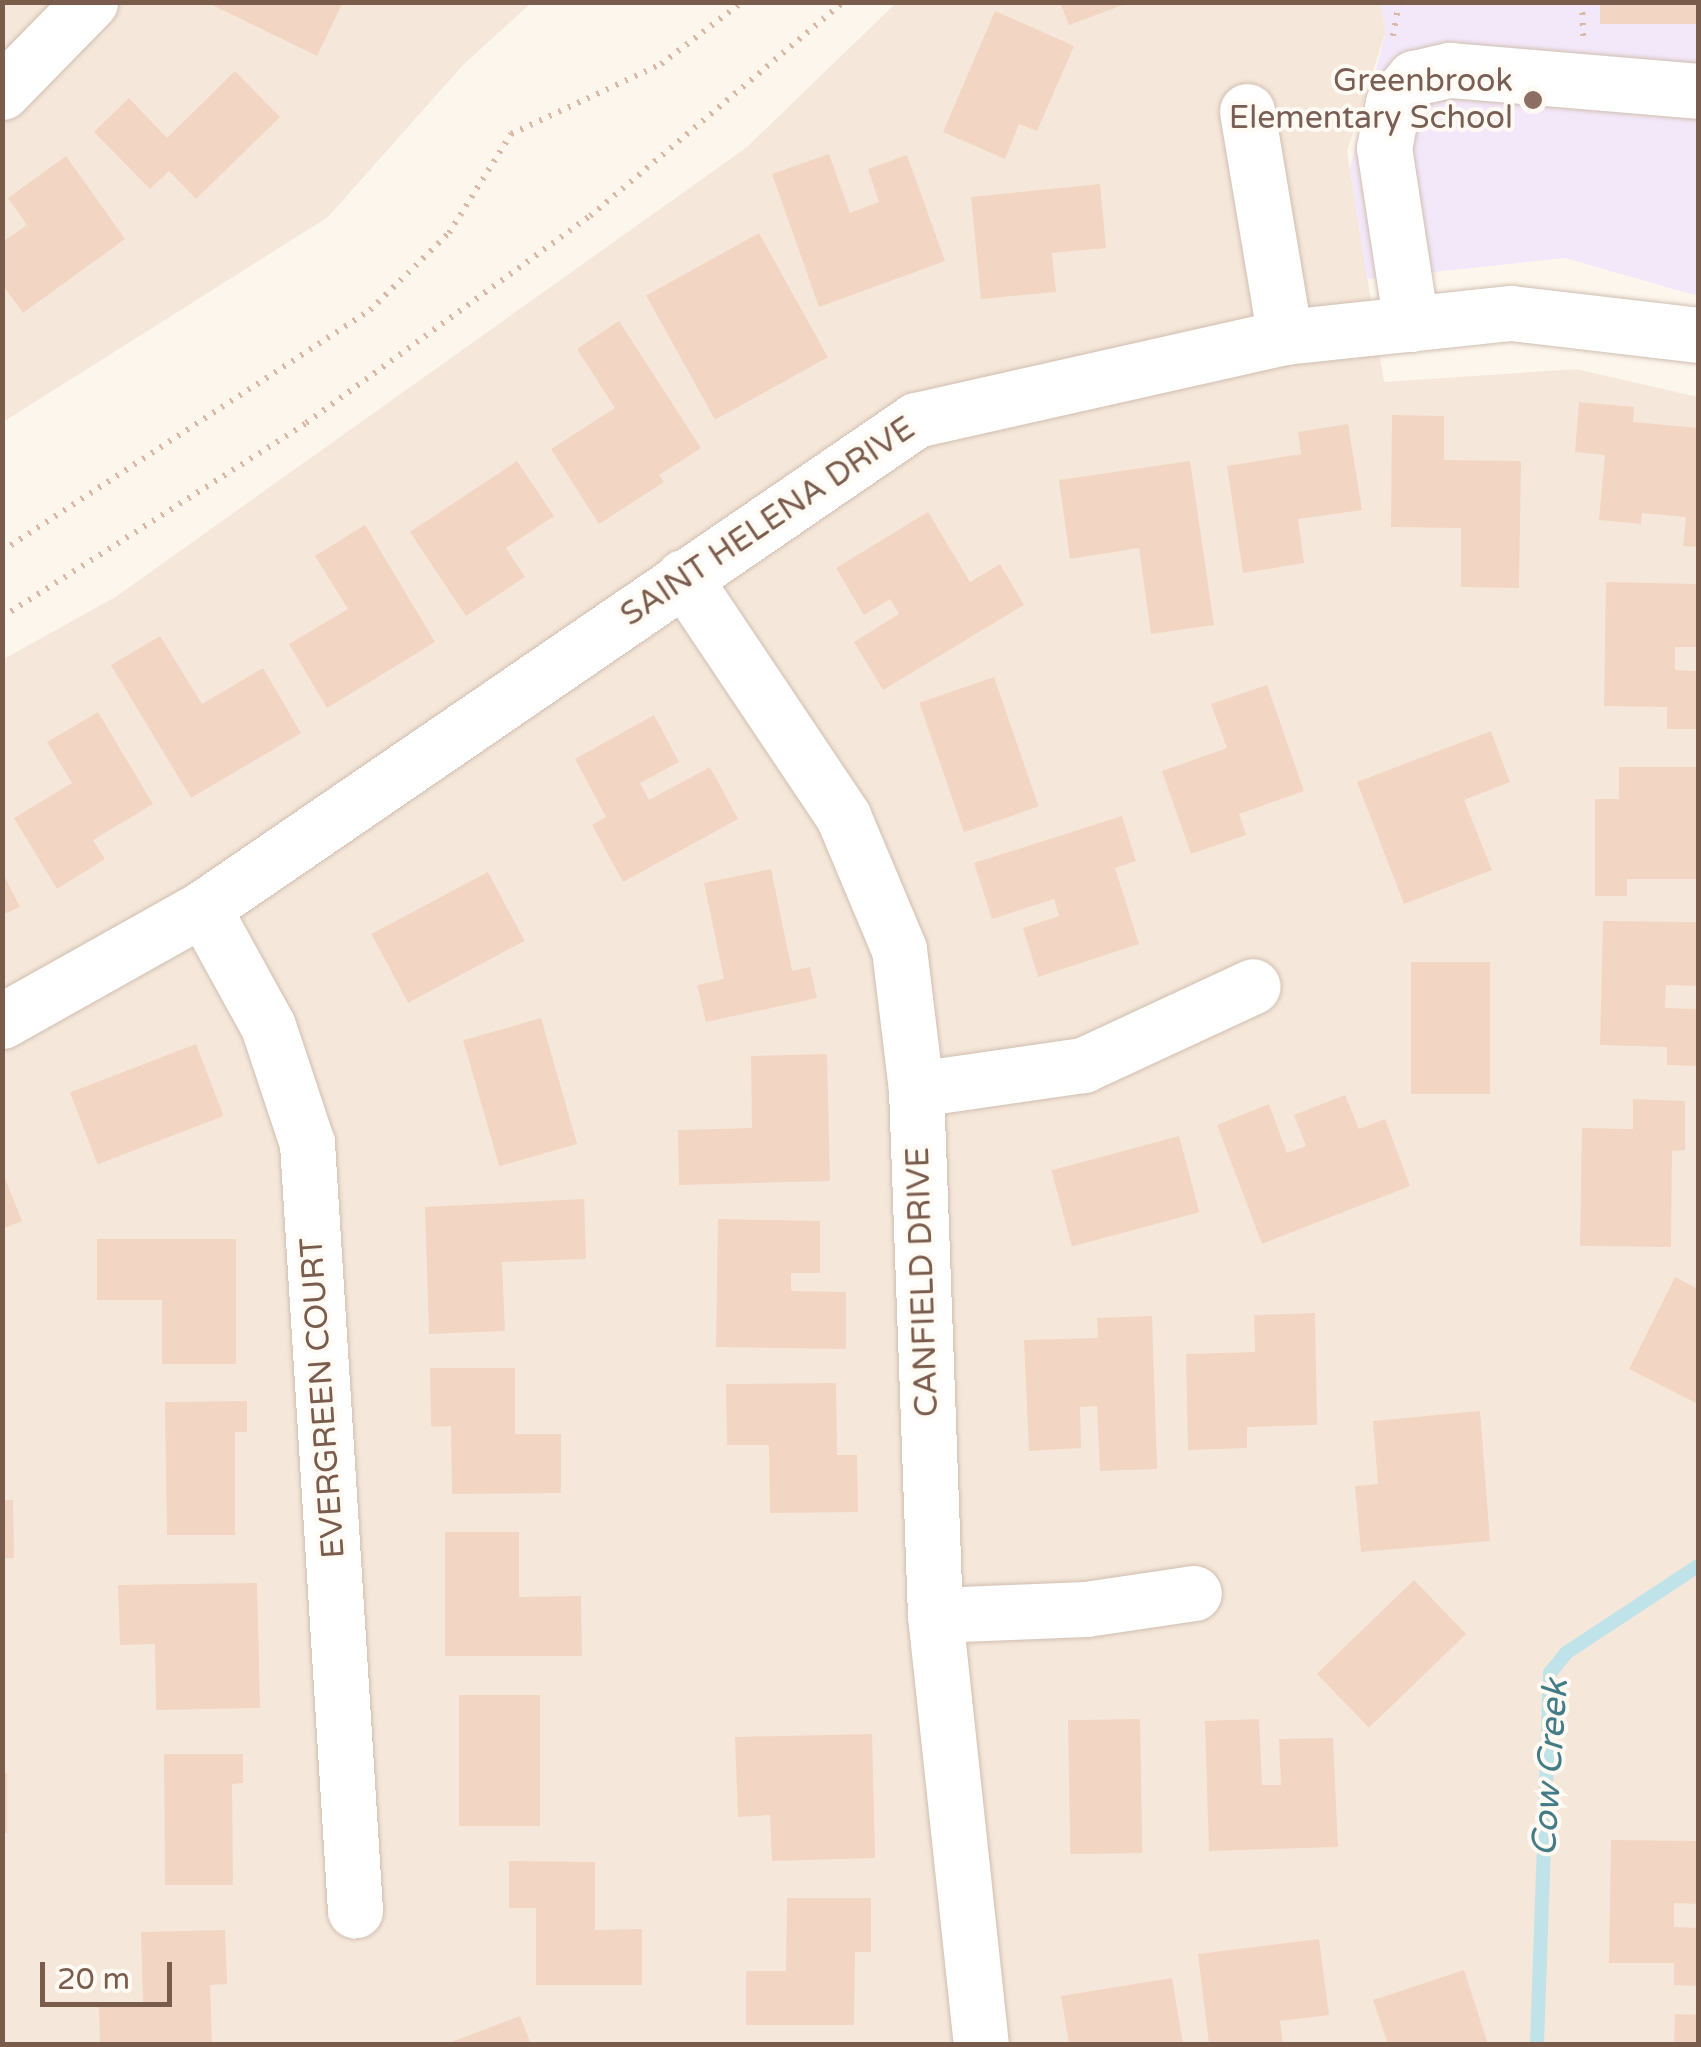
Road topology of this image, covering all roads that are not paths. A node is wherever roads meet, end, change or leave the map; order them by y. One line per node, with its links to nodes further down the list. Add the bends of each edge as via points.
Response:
1 (90, 2): 3 (street)
2 (1698, 90): 5 (street, via 1450,70 1414,78 1394,103 1384,148)
3 (2, 92)
4 (1247, 111): 7 (street)
5 (1411, 324): 6 (street, SAINT HELENA DRIVE, via 1511,312); 7 (street, SAINT HELENA DRIVE)
6 (1698, 336)
7 (1285, 338): 8 (street, SAINT HELENA DRIVE, via 916,420)
8 (683, 578): 9 (street, SAINT HELENA DRIVE); 12 (street, CANFIELD DRIVE, via 843,816 899,949)
9 (202, 908): 11 (street, SAINT HELENA DRIVE); 15 (street, EVERGREEN COURT, via 268,1026 308,1144)
10 (1253, 986): 12 (street, via 1084,1065)
11 (2, 1021)
12 (916, 1089): 14 (street, CANFIELD DRIVE)
13 (1194, 1593): 14 (street, via 1086,1609)
14 (935, 1615): 16 (street, CANFIELD DRIVE)
15 (355, 1910)
16 (981, 2044)

